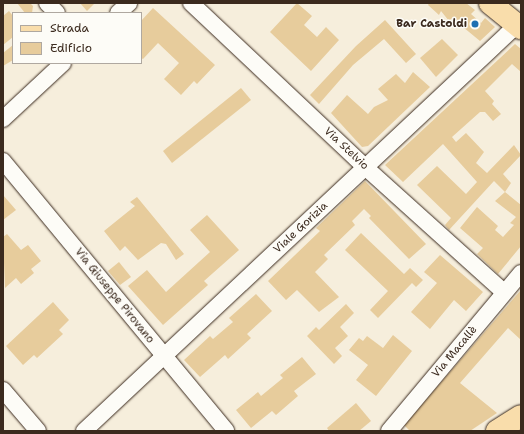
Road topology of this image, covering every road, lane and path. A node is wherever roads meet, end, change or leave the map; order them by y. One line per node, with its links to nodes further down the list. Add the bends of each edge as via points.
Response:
1 (47, 3): 5 (street)
2 (129, 3): 6 (street)
3 (191, 3): 11 (street, Via Stelvio)
4 (490, 3): 7 (main road)
5 (56, 12)
6 (119, 12)
7 (519, 27): 11 (street, Viale Gorizia)
8 (62, 64): 9 (street)
9 (3, 119)
10 (3, 161): 14 (street, Via Giuseppe Pirovano)
11 (366, 167): 13 (street, Via Stelvio); 14 (street, Viale Gorizia)
12 (521, 273): 13 (street, Via Macallè)
13 (504, 292): 20 (street, Via Macallè)
14 (164, 357): 18 (street, Viale Gorizia); 19 (street, Via Giuseppe Pirovano)
15 (3, 390): 17 (street)
16 (521, 416): 21 (main road)
17 (38, 431)
18 (84, 431)
19 (226, 431)
20 (390, 431)
21 (497, 431)

